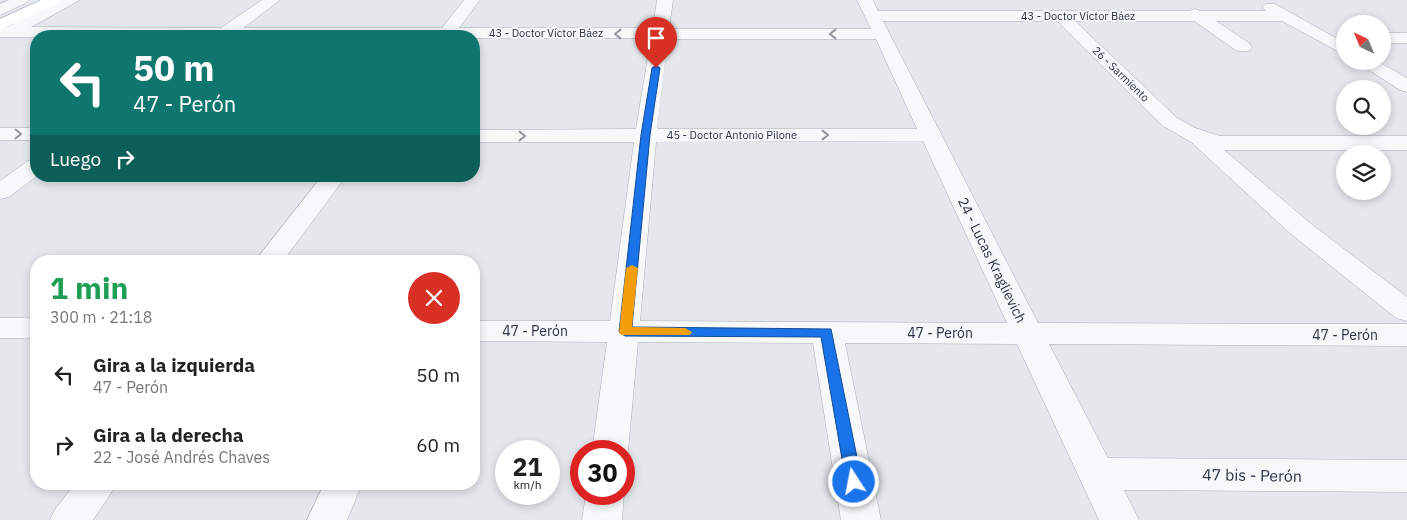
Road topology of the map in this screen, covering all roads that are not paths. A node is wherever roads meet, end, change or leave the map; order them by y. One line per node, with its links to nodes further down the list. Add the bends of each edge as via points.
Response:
1 (21, 0): 10 (street)
2 (40, 0): 15 (main road)
3 (53, 0): 15 (main road)
4 (72, 0): 15 (street)
5 (272, 0): 17 (street)
6 (472, 0): 18 (street)
7 (665, 0): 19 (street)
8 (1175, 0): 12 (street)
9 (1258, 0): 13 (street)
10 (0, 10)
11 (1060, 16): 12 (street, 43 - Doctor Víctor Báez); 14 (street, 43 - Doctor Víctor Báez); 33 (street, 26 - Sarmiento)
12 (1198, 16): 13 (street, 43 - Doctor Víctor Báez); 26 (street)
13 (1285, 16): 21 (street)
14 (873, 17): 19 (street, 43 - Doctor Víctor Báez, one-way to 19); 32 (street, 24 - Lucas Kraglievich)
15 (2, 29): 16 (street, 43 - Doctor Víctor Báez)
16 (46, 30)
17 (228, 30)
18 (449, 30)
19 (661, 34): 20 (street, 43 - Doctor Víctor Báez, one-way to 20); 31 (street)
20 (480, 35)
21 (1323, 38): 22 (street); 25 (street)
22 (1336, 38)
23 (1391, 38): 24 (street)
24 (1407, 38)
25 (1336, 45)
26 (1243, 47)
27 (1379, 70): 28 (street)
28 (1407, 86)
29 (0, 134): 30 (street, one-way to 30)
30 (30, 134)
31 (646, 135): 32 (street, 45 - Doctor Antonio Pilone, one-way to 32); 34 (street, 45 - Doctor Antonio Pilone, one-way to 31); 44 (street)
32 (931, 135): 46 (street, 24 - Lucas Kraglievich)
33 (1192, 135): 35 (street, via 1220,143); 40 (street, 26 - Sarmiento, via 1344,265)
34 (480, 136)
35 (1407, 143)
36 (30, 170): 38 (street)
37 (329, 182): 39 (street)
38 (0, 192)
39 (274, 255)
40 (1407, 311)
41 (0, 328): 42 (street)
42 (30, 328)
43 (480, 331): 44 (street, 47 - Perón)
44 (625, 332): 45 (street, 47 - Perón); 48 (street)
45 (827, 332): 46 (street, 47 - Perón); 57 (street)
46 (1028, 334): 47 (street, 47 - Perón); 49 (street, 24 - Lucas Kraglievich)
47 (1407, 335)
48 (611, 440)
49 (1097, 474): 50 (street, 47 bis - Perón); 58 (street, 24 - Lucas Kraglievich)
50 (1407, 476)
51 (93, 490): 54 (street)
52 (340, 490): 55 (street)
53 (604, 505): 56 (street)
54 (70, 520)
55 (326, 520)
56 (602, 520)
57 (861, 520)
58 (1120, 520)

